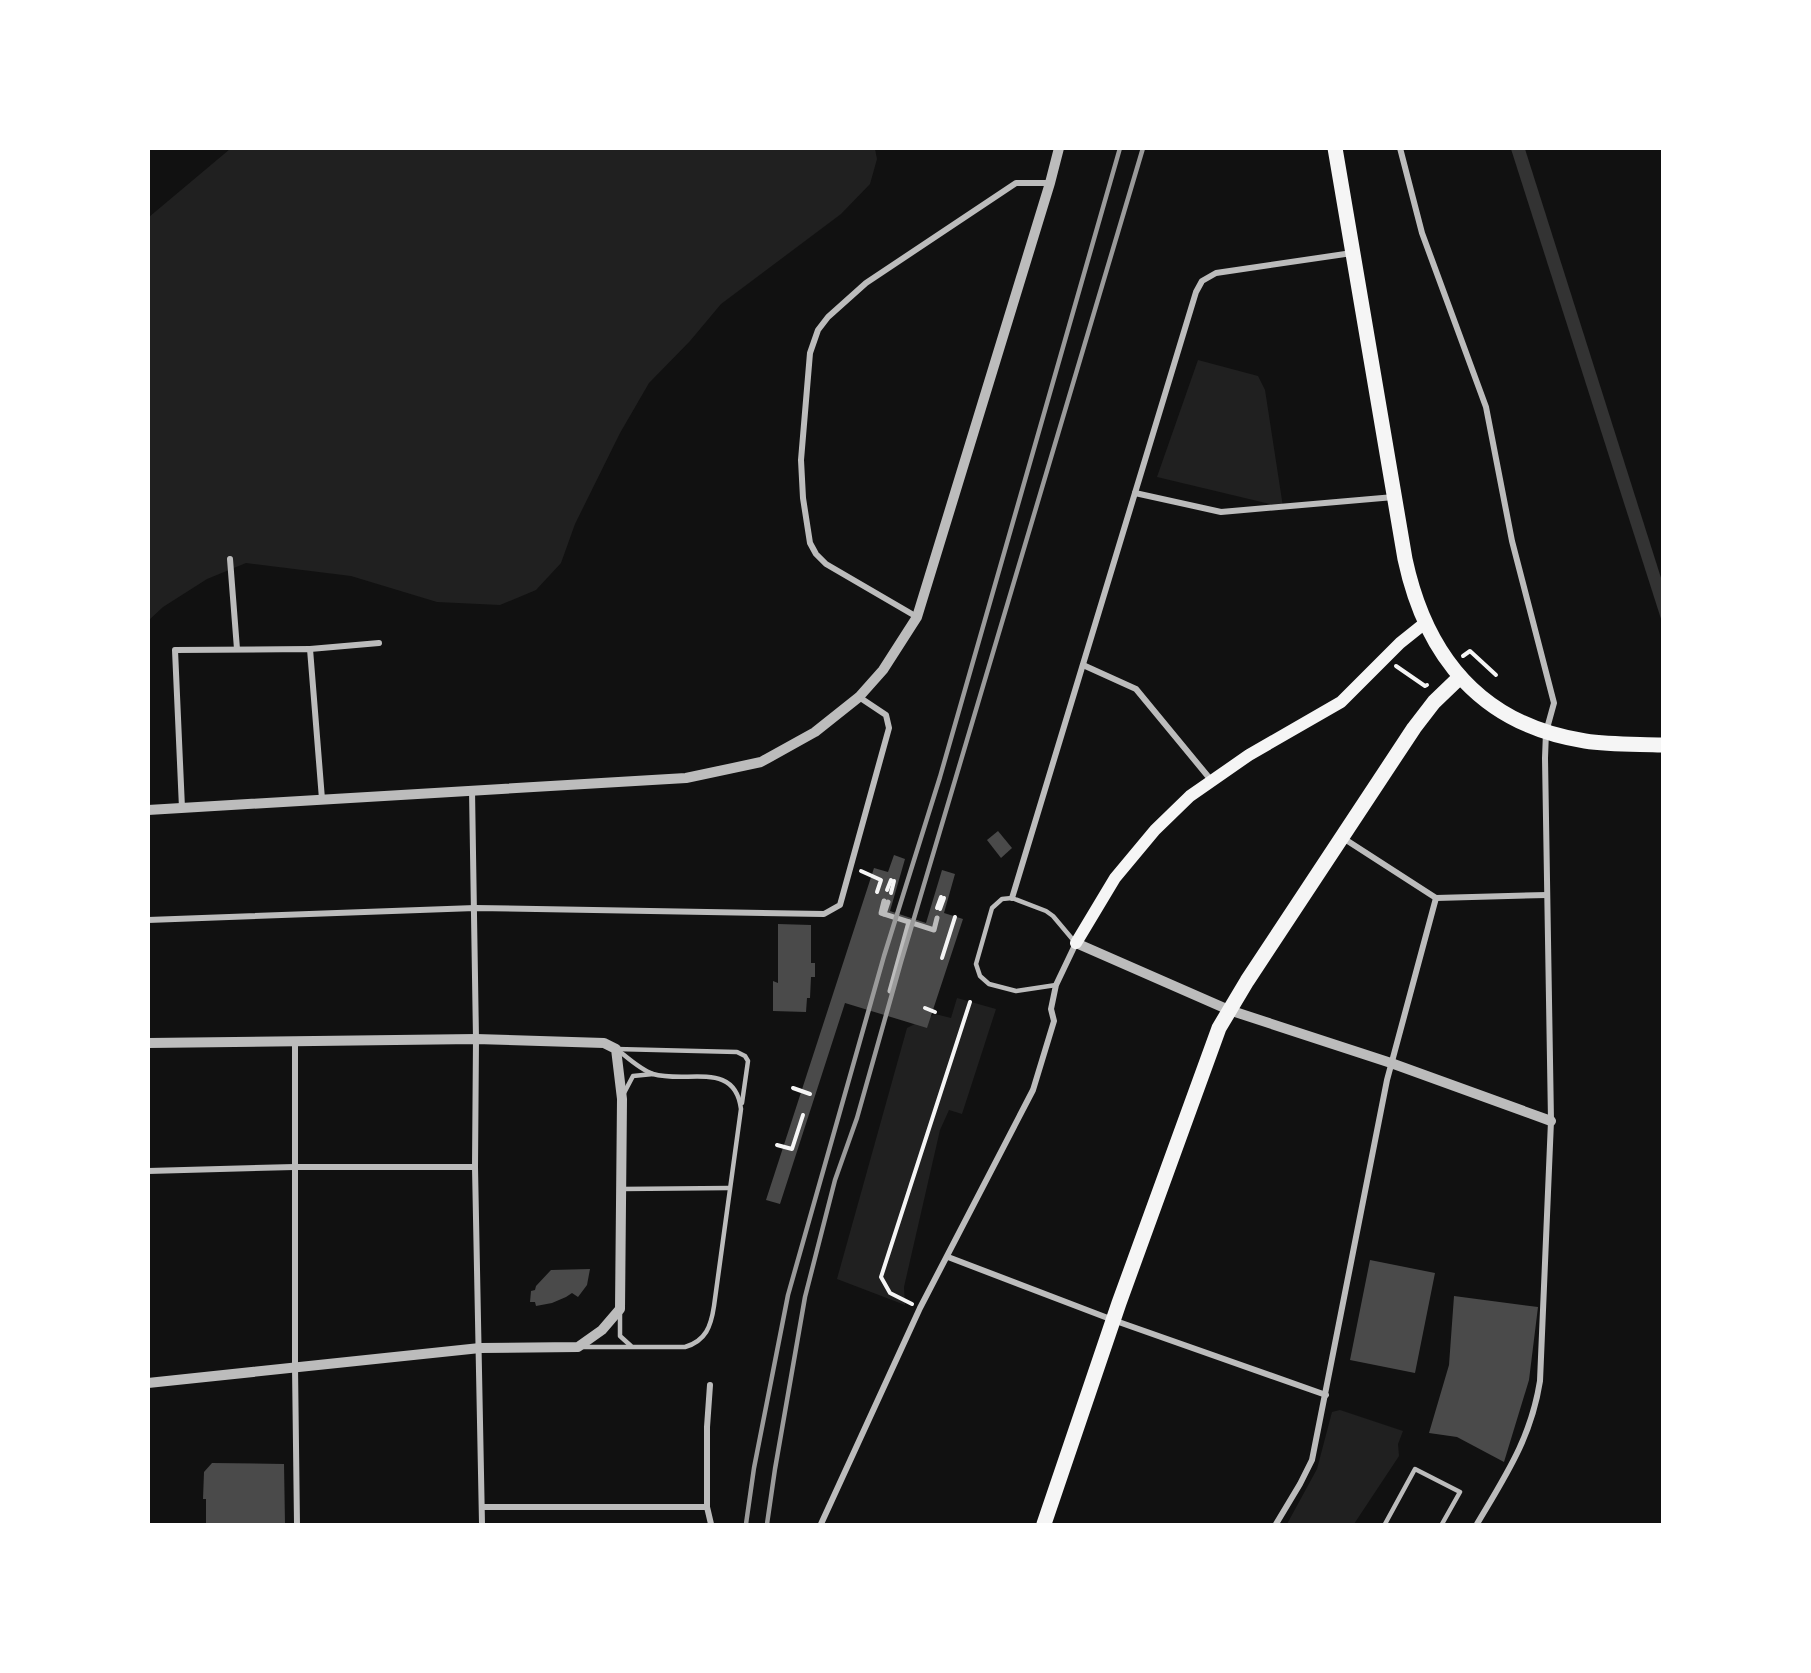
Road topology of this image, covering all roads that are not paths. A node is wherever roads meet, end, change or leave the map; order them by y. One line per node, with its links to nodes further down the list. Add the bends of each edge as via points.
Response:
1 (1059, 148): 4 (street)
2 (1335, 148): 5 (main road)
3 (1400, 148): 17 (street, via 1422,233 1486,407 1512,541 1554,703)
4 (1050, 183): 9 (street); 9 (street, via 1016,183 866,283 828,317 818,330 810,353 801,460 810,543 826,564)
5 (1352, 253): 6 (street, via 1216,273 1202,281); 7 (main road)
6 (1135, 493): 7 (street, via 1221,512); 14 (street)
7 (1394, 496): 10 (main road, via 1409,578)
8 (230, 559): 12 (street)
9 (917, 617): 16 (street, via 884,670)
10 (1425, 623): 15 (main road); 19 (main road, via 1341,702)
11 (379, 643): 13 (street)
12 (237, 649): 13 (street); 22 (street, via 174,650)
13 (310, 649): 21 (street)
14 (1083, 665): 19 (street, via 1136,689); 26 (street)
15 (1460, 677): 17 (main road, via 1493,707); 24 (main road, via 1414,728)
16 (859, 697): 20 (street, via 815,732 760,762 686,778); 29 (street, via 886,715 889,728 840,905 824,914)
17 (1546, 732): 18 (main road, via 1587,742); 25 (street)
18 (1662, 745)
19 (1211, 780): 33 (main road, via 1148,838 1115,878)
20 (472, 790): 21 (street); 29 (street)
21 (322, 799): 22 (street)
22 (182, 808): 23 (street)
23 (148, 810)
24 (1341, 837): 27 (street); 36 (main road)
25 (1547, 895): 27 (street); 45 (street)
26 (1012, 898): 33 (lane, via 1046,911); 34 (lane, via 1002,899 992,909 976,964 980,976 989,984 1016,991)
27 (1436, 898): 41 (street)
28 (886, 901): 32 (street, via 884,914)
29 (475, 908): 31 (street); 37 (street)
30 (936, 918): 32 (street, via 934,930)
31 (148, 920)
32 (909, 922): 35 (street)
33 (1076, 943): 34 (street); 36 (street)
34 (1056, 985): 51 (street, via 1051,1009 1054,1021 1034,1090)
35 (890, 991)
36 (1229, 1010): 41 (street); 53 (main road, via 1213,1043)
37 (476, 1039): 38 (street); 40 (street, via 592,1041); 47 (street)
38 (295, 1041): 39 (street); 46 (street)
39 (148, 1043)
40 (616, 1049): 42 (lane); 43 (street); 44 (lane, via 737,1052 748,1061)
41 (1391, 1064): 45 (street); 60 (street)
42 (653, 1074): 43 (lane, via 633,1076); 44 (lane, via 724,1079 739,1095)
43 (622, 1099): 50 (street)
44 (741, 1109): 49 (lane)
45 (1551, 1121): 71 (street, via 1537,1402 1526,1437)
46 (294, 1167): 47 (street); 48 (street); 57 (street)
47 (475, 1167): 56 (street)
48 (148, 1171)
49 (729, 1188): 50 (lane); 54 (lane, via 708,1331 685,1347)
50 (622, 1189): 52 (street)
51 (948, 1257): 53 (street); 66 (street, via 920,1308)
52 (620, 1309): 54 (lane, via 620,1336); 55 (street, via 602,1330)
53 (1113, 1320): 60 (street); 67 (main road)
54 (631, 1346): 55 (lane)
55 (578, 1347): 56 (street)
56 (480, 1348): 57 (street); 61 (street)
57 (295, 1367): 58 (street); 63 (street)
58 (148, 1383)
59 (710, 1385): 62 (street)
60 (1326, 1395): 68 (street, via 1312,1460)
61 (483, 1507): 62 (street); 64 (street)
62 (707, 1507): 65 (street)
63 (297, 1524)
64 (482, 1524)
65 (711, 1524)
66 (821, 1524)
67 (1044, 1524)
68 (1276, 1524)
69 (1385, 1524): 70 (lane, via 1415,1469 1460,1492)
70 (1442, 1524)
71 (1477, 1524)

